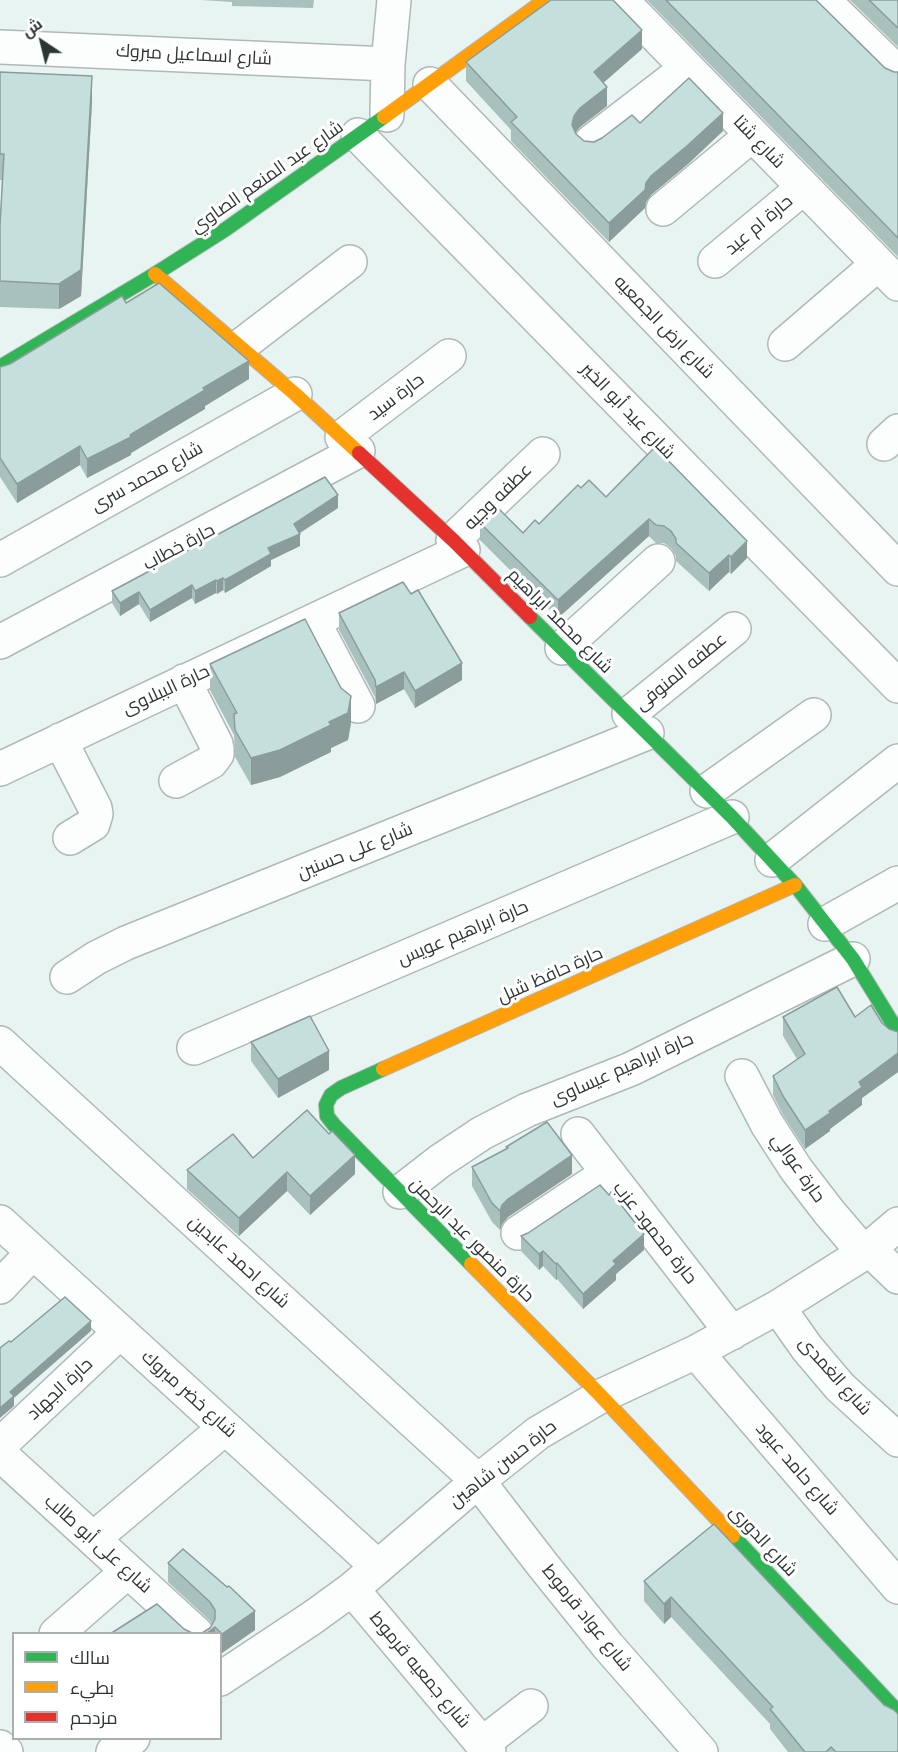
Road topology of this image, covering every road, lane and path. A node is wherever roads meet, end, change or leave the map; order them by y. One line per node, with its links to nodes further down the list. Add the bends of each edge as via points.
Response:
1 (394, 0): 6 (street)
2 (545, 0): 9 (street, شارع عبد المنعم الصاوي)
3 (621, 0): 7 (street, شارع شتا)
4 (823, 0): 8 (street)
5 (0, 46): 6 (street, شارع اسماعيل مبروك)
6 (388, 64): 10 (street)
7 (687, 68): 12 (street, شارع شتا); 13 (street)
8 (898, 73)
9 (430, 84): 10 (street, شارع عبد المنعم الصاوي); 30 (street, شارع ارض الجمعيه)
10 (387, 115): 11 (street, شارع عبد المنعم الصاوي)
11 (358, 135): 18 (street, شارع عبد المنعم الصاوي); 36 (street, شارع عيد أبو الخير)
12 (752, 135): 14 (street, شارع شتا); 15 (street)
13 (591, 142)
14 (803, 188): 16 (street, حارة ام عيد); 19 (street, شارع شتا)
15 (663, 209)
16 (715, 261)
17 (350, 262): 21 (street)
18 (155, 274): 21 (street, شارع محمد ابراهيم); 23 (street, شارع عبد المنعم الصاوي)
19 (888, 274): 20 (street)
20 (785, 344)
21 (239, 347): 24 (street, شارع محمد ابراهيم)
22 (449, 356): 25 (street, حارة سيد)
23 (0, 367)
24 (295, 394): 25 (street, شارع محمد ابراهيم); 28 (street, شارع محمد سرى)
25 (350, 444): 27 (street, شارع محمد ابراهيم); 33 (street, حارة خطاب)
26 (543, 454): 27 (street, عطفه وجيه)
27 (458, 545): 31 (street, حارة الببلاوى); 34 (street, شارع محمد ابراهيم)
28 (0, 560)
29 (658, 561): 34 (street)
30 (898, 569)
31 (313, 621): 35 (street, حارة الببلاوى); 37 (street)
32 (734, 629): 39 (street, عطفه المنوفى)
33 (0, 642)
34 (562, 648): 39 (street, شارع محمد ابراهيم)
35 (184, 681): 40 (street, حارة الببلاوى); 43 (street, via 216,744 217,754 211,762)
36 (898, 686)
37 (358, 706)
38 (814, 715): 44 (street)
39 (638, 723): 44 (street, شارع محمد ابراهيم); 52 (street, شارع على حسنين, via 126,943)
40 (60, 740): 42 (street, حارة الببلاوى); 46 (street, via 96,814 93,825)
41 (898, 761): 47 (street)
42 (0, 769)
43 (176, 781)
44 (707, 791): 45 (street, شارع محمد ابراهيم)
45 (732, 817): 47 (street, شارع محمد ابراهيم); 55 (street, حارة ابراهيم عويس)
46 (70, 838)
47 (772, 860): 49 (street, شارع محمد ابراهيم)
48 (898, 883): 50 (street)
49 (795, 885): 50 (street, شارع محمد ابراهيم); 57 (street, حارة حافظ شبل, via 341,1088)
50 (825, 924): 51 (street, شارع محمد ابراهيم)
51 (853, 959): 53 (street, شارع محمد ابراهيم); 60 (street, حارة ابراهيم عيساوى, via 631,1069 482,1133)
52 (67, 977)
53 (898, 1032)
54 (0, 1043): 77 (street, شارع احمد عابدين)
55 (194, 1048)
56 (742, 1076): 64 (street, حارة عوالي, via 796,1169 829,1212)
57 (326, 1105): 60 (street, حارة منصور عبد الرحمن, via 327,1116 334,1125)
58 (578, 1134): 59 (street, حارة محمود عزب)
59 (608, 1173): 63 (street); 70 (street, حارة محمود عزب)
60 (400, 1192): 72 (street, حارة منصور عبد الرحمن)
61 (0, 1222): 65 (street, شارع خضر مبروك)
62 (898, 1224): 64 (street, حارة حسن شاهين)
63 (518, 1233)
64 (867, 1251): 66 (street, حارة عوالي); 68 (street, حارة حسن شاهين)
65 (33, 1252): 67 (street); 69 (street, شارع خضر مبروك)
66 (898, 1277)
67 (0, 1287)
68 (778, 1307): 70 (street, حارة حسن شاهين); 74 (street, شارع الغمدى, via 840,1387)
69 (120, 1332): 73 (street, شارع خضر مبروك); 75 (street, حارة الجهاد)
70 (732, 1333): 71 (street, حارة حسن شاهين)
71 (696, 1352): 72 (street, حارة حسن شاهين); 81 (street, شارع حامد عبود)
72 (601, 1396): 77 (street, حارة حسن شاهين, via 538,1433); 87 (street, شارع الدورى)
73 (225, 1428): 78 (street); 79 (street, شارع خضر مبروك)
74 (898, 1440)
75 (0, 1445)
76 (0, 1454): 78 (street, شارع على أبو طالب)
77 (478, 1481): 79 (street, حارة حسن شاهين); 93 (street, شارع عواد قرموط, via 608,1646)
78 (93, 1539): 80 (street, شارع على أبو طالب)
79 (378, 1567): 82 (street, حارة حسن شاهين)
80 (128, 1571): 83 (street); 84 (street, شارع على أبو طالب)
81 (898, 1587)
82 (352, 1589): 85 (street, حارة حسن شاهين, via 312,1618); 90 (street, شارع جمعيه قرموط)
83 (58, 1632)
84 (195, 1632)
85 (226, 1668)
86 (531, 1706): 90 (street)
87 (898, 1712)
88 (130, 1740): 92 (street)
89 (0, 1747): 91 (street)
90 (485, 1748)
91 (6, 1752)
92 (113, 1752)
93 (700, 1752)

